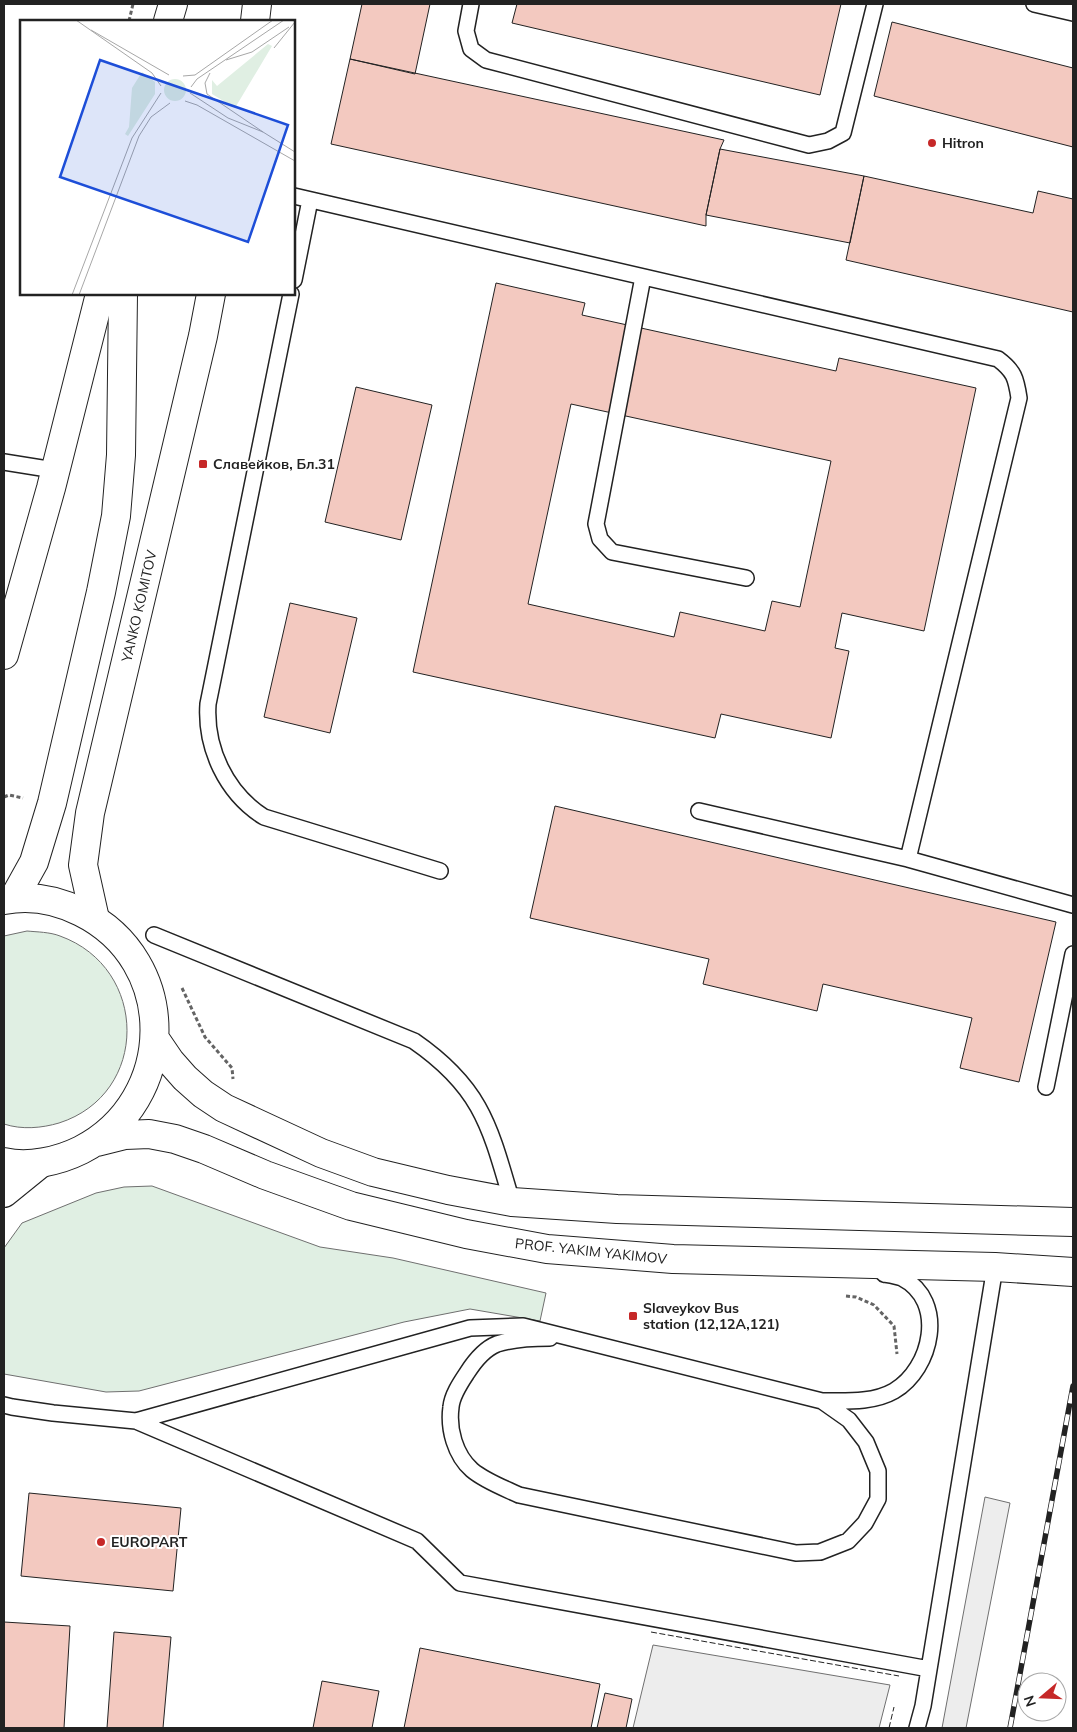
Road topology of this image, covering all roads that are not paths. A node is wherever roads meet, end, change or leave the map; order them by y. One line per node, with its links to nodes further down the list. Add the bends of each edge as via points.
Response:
1 (173, 4): 7 (main road)
2 (257, 4): 8 (main road)
3 (471, 4): 4 (lane, via 466,31 471,49 486,60 809,145 844,133)
4 (875, 4)
5 (1034, 4): 6 (lane)
6 (1073, 12)
7 (168, 20)
8 (255, 20)
9 (295, 196): 10 (lane)
10 (310, 200): 11 (lane); 12 (lane)
11 (295, 275)
12 (643, 276): 19 (lane, via 596,524 600,539 612,552); 22 (lane, via 998,359 1016,378 1018,398)
13 (100, 295): 18 (main road)
14 (123, 295): 24 (main road, via 121,455 116,516 52,803 34,862)
15 (211, 295): 26 (main road, YANKO KOMITOV, via 90,813 84,865)
16 (291, 295): 23 (lane, via 208,704 209,735 219,767 228,781 248,805 264,817)
17 (4, 462): 18 (lane)
18 (54, 470): 20 (main road)
19 (746, 578)
20 (4, 655)
21 (699, 811): 22 (lane)
22 (908, 859): 25 (lane)
23 (440, 871)
24 (9, 899): 26 (main road, via 42,899 69,906)
25 (1073, 905)
26 (95, 919): 29 (main road, via 122,942 141,971 153,1004)
27 (154, 934): 35 (lane, via 414,1041 437,1057 460,1081 483,1114)
28 (1073, 954): 30 (lane)
29 (155, 1039): 31 (main road, via 147,1078 128,1112); 35 (main road, via 170,1061 203,1094 224,1108 321,1153 373,1172)
30 (1046, 1086)
31 (97, 1142): 33 (main road); 37 (main road, PROF. YAKIM YAKIMOV, via 125,1135 175,1138 351,1206 466,1234 547,1249 673,1259)
32 (4, 1162): 33 (main road)
33 (41, 1163): 34 (main road)
34 (4, 1193)
35 (512, 1202): 36 (main road, via 626,1209)
36 (1073, 1222)
37 (832, 1262): 38 (main road, PROF. YAKIM YAKIMOV); 41 (lane, via 901,1278 914,1286 923,1298 930,1323 926,1353 907,1380 894,1391 859,1400)
38 (995, 1267): 39 (main road, PROF. YAKIM YAKIMOV); 44 (lane)
39 (1073, 1272)
40 (569, 1337): 41 (lane); 41 (lane, via 532,1338 496,1344 475,1360 451,1406 456,1448 471,1470 519,1495 796,1552 820,1552 848,1541 865,1523 878,1498 878,1471 866,1442 850,1420); 43 (lane, via 523,1326 470,1328)
41 (822, 1401)
42 (4, 1405): 43 (lane)
43 (136, 1420): 44 (lane, via 417,1541 460,1583)
44 (929, 1669): 45 (lane)
45 (917, 1728)

